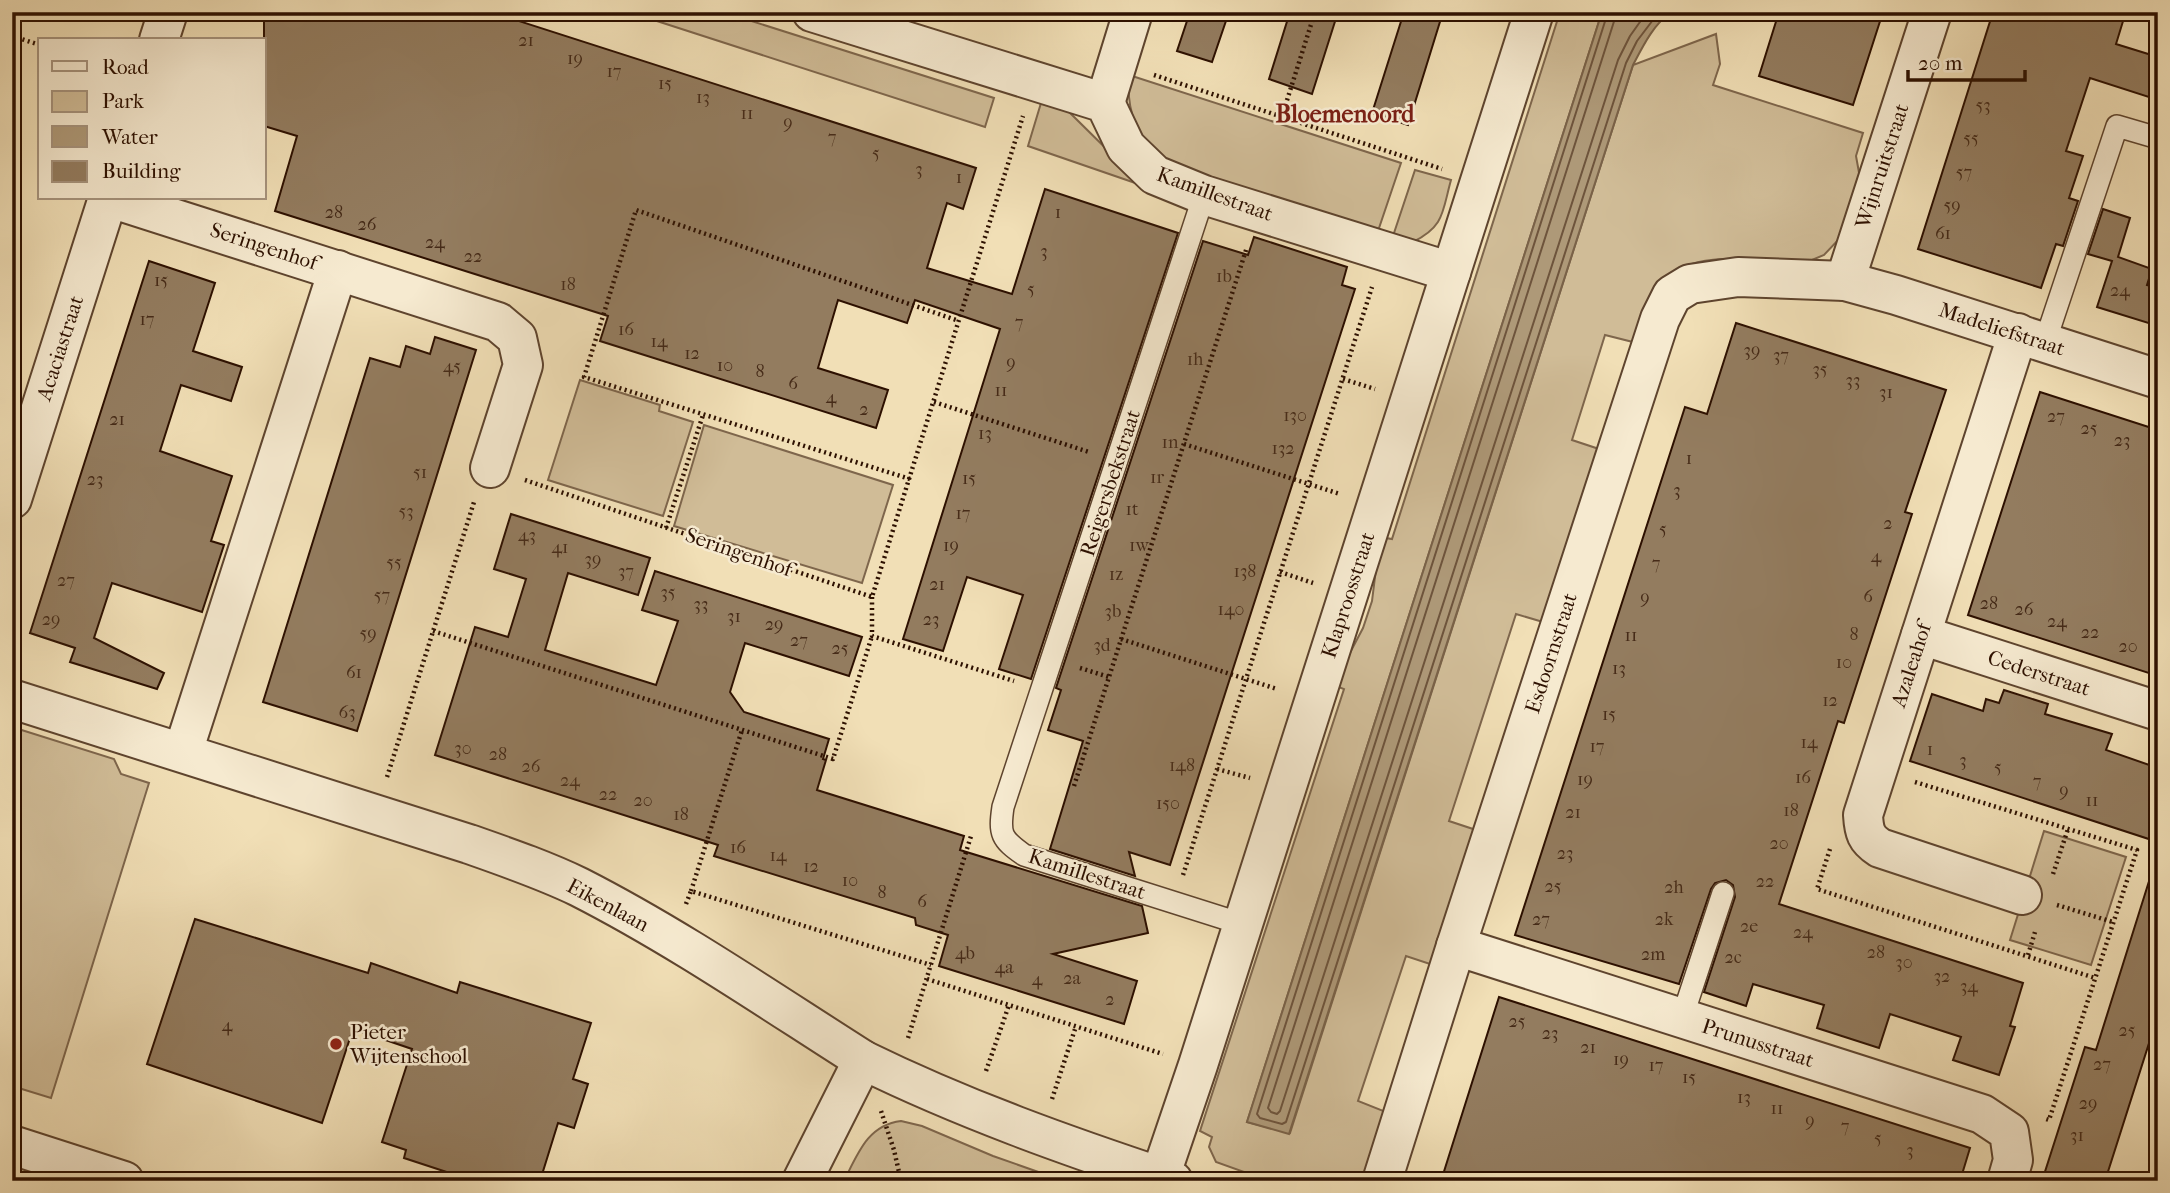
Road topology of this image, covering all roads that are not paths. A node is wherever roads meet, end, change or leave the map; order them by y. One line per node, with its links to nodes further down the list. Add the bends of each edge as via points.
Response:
1 (168, 12): 6 (street)
2 (812, 12): 7 (street)
3 (1133, 12): 7 (street)
4 (1534, 12): 13 (street, Klaproosstraat)
5 (1932, 12): 14 (street, Wijnruitstraat)
6 (160, 38)
7 (1105, 103): 9 (street, Kamillestraat, via 1126,147 1155,175)
8 (2158, 138): 15 (lane, via 2117,125)
9 (1204, 195): 13 (street, Kamillestraat); 23 (lane, Reigersbekstraat, via 1003,807)
10 (108, 200): 18 (street, Acaciastraat)
11 (115, 200): 12 (street, Seringenhof)
12 (338, 270): 17 (street, Seringenhof, via 498,322 517,338 523,365); 22 (street, Seringenhof)
13 (1451, 272): 26 (street, Klaproosstraat)
14 (1845, 281): 15 (street, Madeliefstraat); 27 (street, Esdoornstraat, via 1738,277 1690,284 1672,295 1660,319)
15 (2032, 338): 16 (street, Madeliefstraat); 19 (street, Azaleahof)
16 (2158, 379)
17 (490, 468)
18 (12, 499)
19 (1921, 635): 21 (street, Cederstraat); 25 (street, Azaleahof, via 1863,815 1864,830 1868,840 1880,848)
20 (12, 699): 22 (street, Eikenlaan)
21 (2158, 711)
22 (183, 752): 29 (street, Eikenlaan, via 469,844 579,887)
23 (1000, 830): 26 (lane, Kamillestraat, via 1008,844 1024,855)
24 (1723, 893): 28 (lane)
25 (2022, 895)
26 (1242, 923): 31 (street, Klaproosstraat)
27 (1456, 946): 28 (street, Prunusstraat); 34 (street, Esdoornstraat)
28 (1682, 1018): 35 (street, Prunusstraat, via 1982,1114 2010,1132 2013,1160)
29 (879, 1068): 31 (street, Eikenlaan, via 1040,1136); 33 (street)
30 (12, 1145): 32 (street)
31 (1166, 1179)
32 (124, 1181)
33 (802, 1181)
34 (1382, 1181)
35 (2007, 1181)

